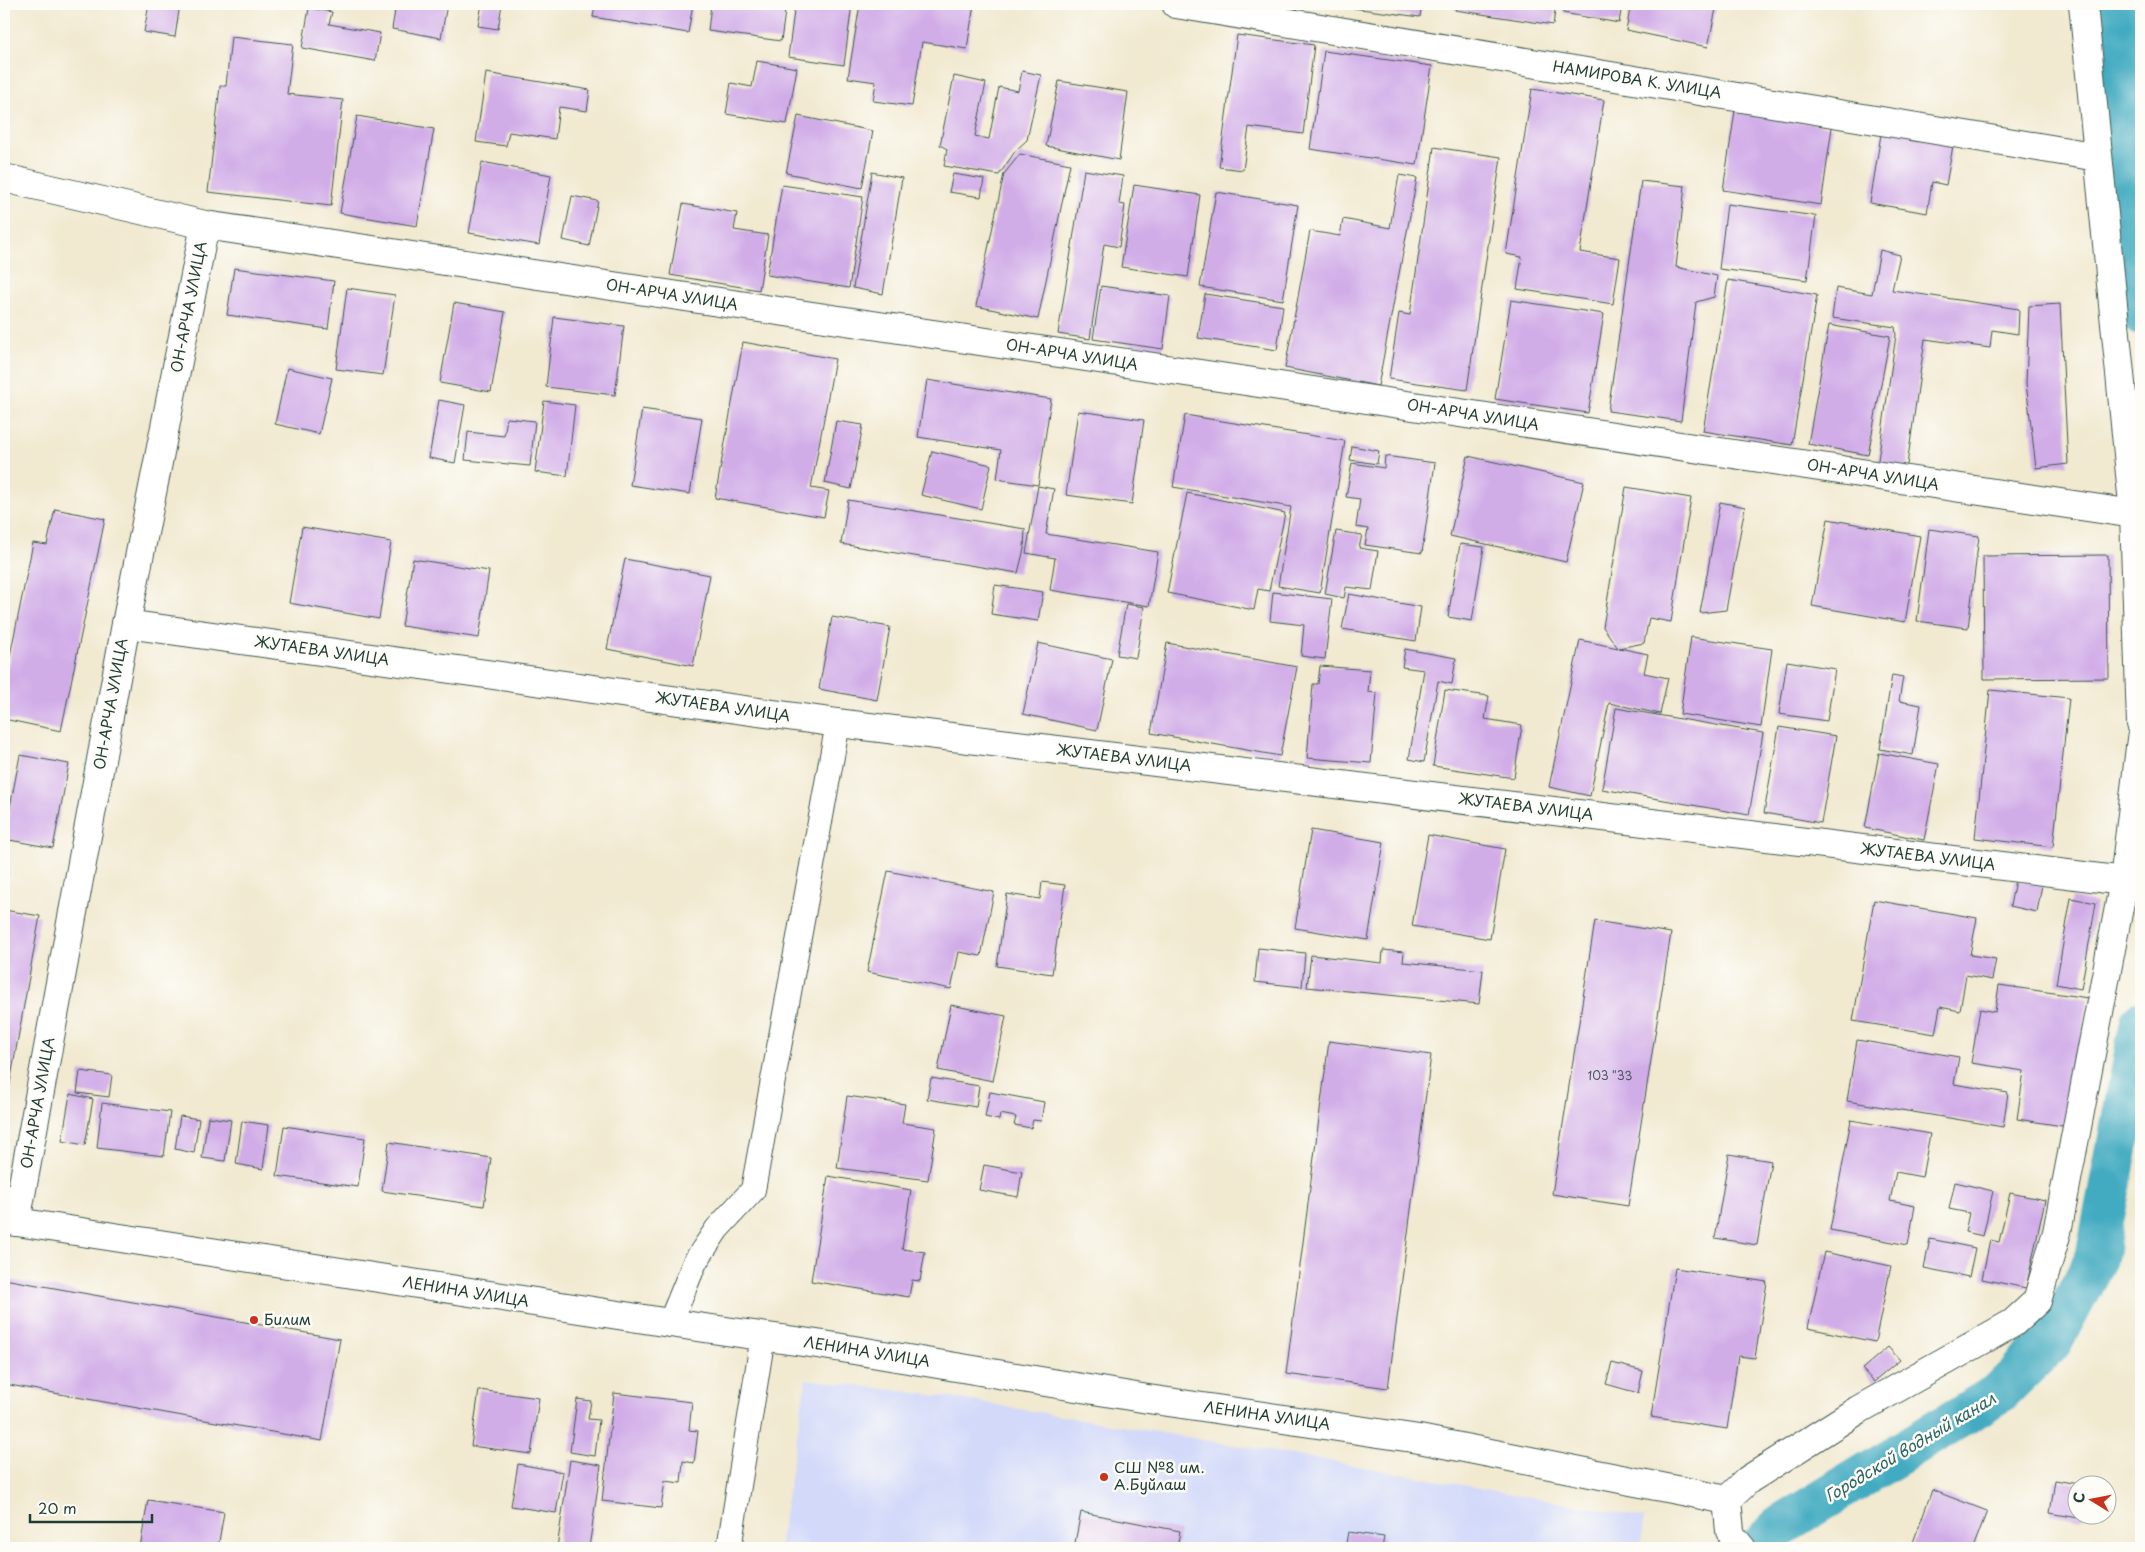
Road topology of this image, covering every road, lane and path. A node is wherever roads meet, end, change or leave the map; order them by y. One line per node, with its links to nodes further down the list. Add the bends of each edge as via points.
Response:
1 (1176, 4): 3 (street, НАМИРОВА К. УЛИЦА)
2 (2083, 4): 3 (street)
3 (2098, 157): 6 (street)
4 (4, 178): 5 (street)
5 (205, 225): 6 (street, ОН-АРЧА УЛИЦА); 7 (street, ОН-АРЧА УЛИЦА)
6 (2137, 515): 9 (street)
7 (126, 624): 8 (street, ЖУТАЕВА УЛИЦА); 12 (street, ОН-АРЧА УЛИЦА)
8 (838, 722): 11 (street, ЖУТАЕВА УЛИЦА); 13 (lane, via 753,1190 717,1229 695,1262)
9 (2141, 724)
10 (2141, 739): 11 (street)
11 (2124, 881): 15 (street, via 2057,1232 2037,1301 2012,1323 1850,1415 1748,1480)
12 (10, 1221): 13 (street, ЛЕНИНА УЛИЦА)
13 (670, 1323): 14 (street, ЛЕНИНА УЛИЦА)
14 (763, 1336): 15 (street, ЛЕНИНА УЛИЦА, via 1148,1399 1419,1439); 17 (lane)
15 (1727, 1500): 16 (street)
16 (1737, 1540)
17 (729, 1548)

